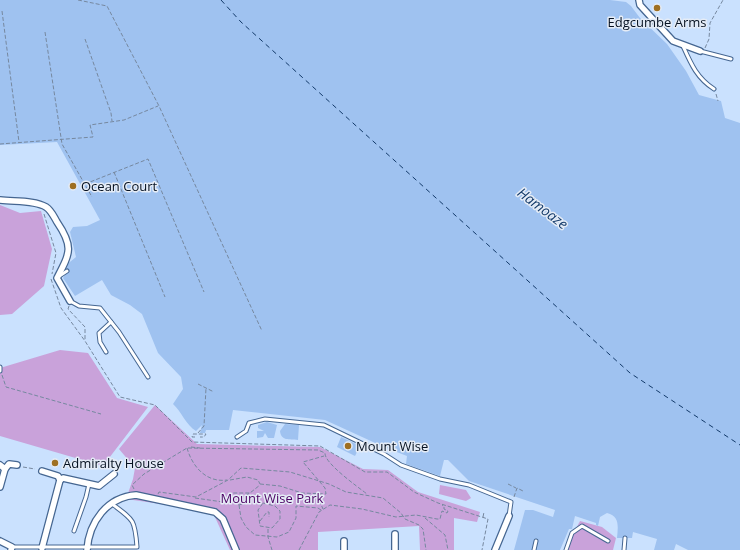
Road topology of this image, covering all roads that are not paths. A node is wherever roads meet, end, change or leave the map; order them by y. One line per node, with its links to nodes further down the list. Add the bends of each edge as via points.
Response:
1 (639, 0): 2 (street, via 640,5 673,41)
2 (682, 44): 3 (street); 5 (lane, via 703,82)
3 (702, 51): 4 (lane)
4 (731, 59)
5 (714, 89)
6 (0, 200): 8 (street, via 35,204 50,211 67,237 69,256)
7 (67, 271): 8 (lane)
8 (57, 278): 9 (street)
9 (70, 299): 10 (lane, via 79,306 100,308)
10 (111, 322): 11 (lane, via 99,333 100,342); 12 (lane)
11 (106, 352)
12 (148, 377)
13 (237, 437): 23 (lane, via 246,431 249,423 265,419 324,425 401,465 440,479 469,484 511,502)
14 (0, 465): 16 (street)
15 (16, 465): 16 (street, via 9,464)
16 (5, 469): 21 (street)
17 (42, 471): 19 (street, via 58,476)
18 (114, 474): 20 (street, via 99,486)
19 (60, 480): 20 (street, via 63,478); 31 (street)
20 (89, 484): 24 (lane)
21 (0, 487)
22 (112, 504): 33 (street, via 95,521); 33 (lane, via 133,520 136,526 137,547); 34 (street, via 123,496 136,495 215,512 223,519)
23 (509, 516): 37 (street)
24 (74, 531)
25 (395, 534): 36 (street)
26 (625, 538): 40 (lane)
27 (608, 540): 39 (lane, via 582,526 572,532)
28 (0, 541): 32 (street)
29 (344, 541): 35 (street)
30 (536, 542): 38 (lane)
31 (42, 548): 32 (lane); 33 (lane)
32 (11, 549)
33 (87, 549)
34 (236, 550)
35 (344, 550)
36 (395, 550)
37 (495, 550)
38 (534, 550)
39 (566, 550)
40 (624, 550)

